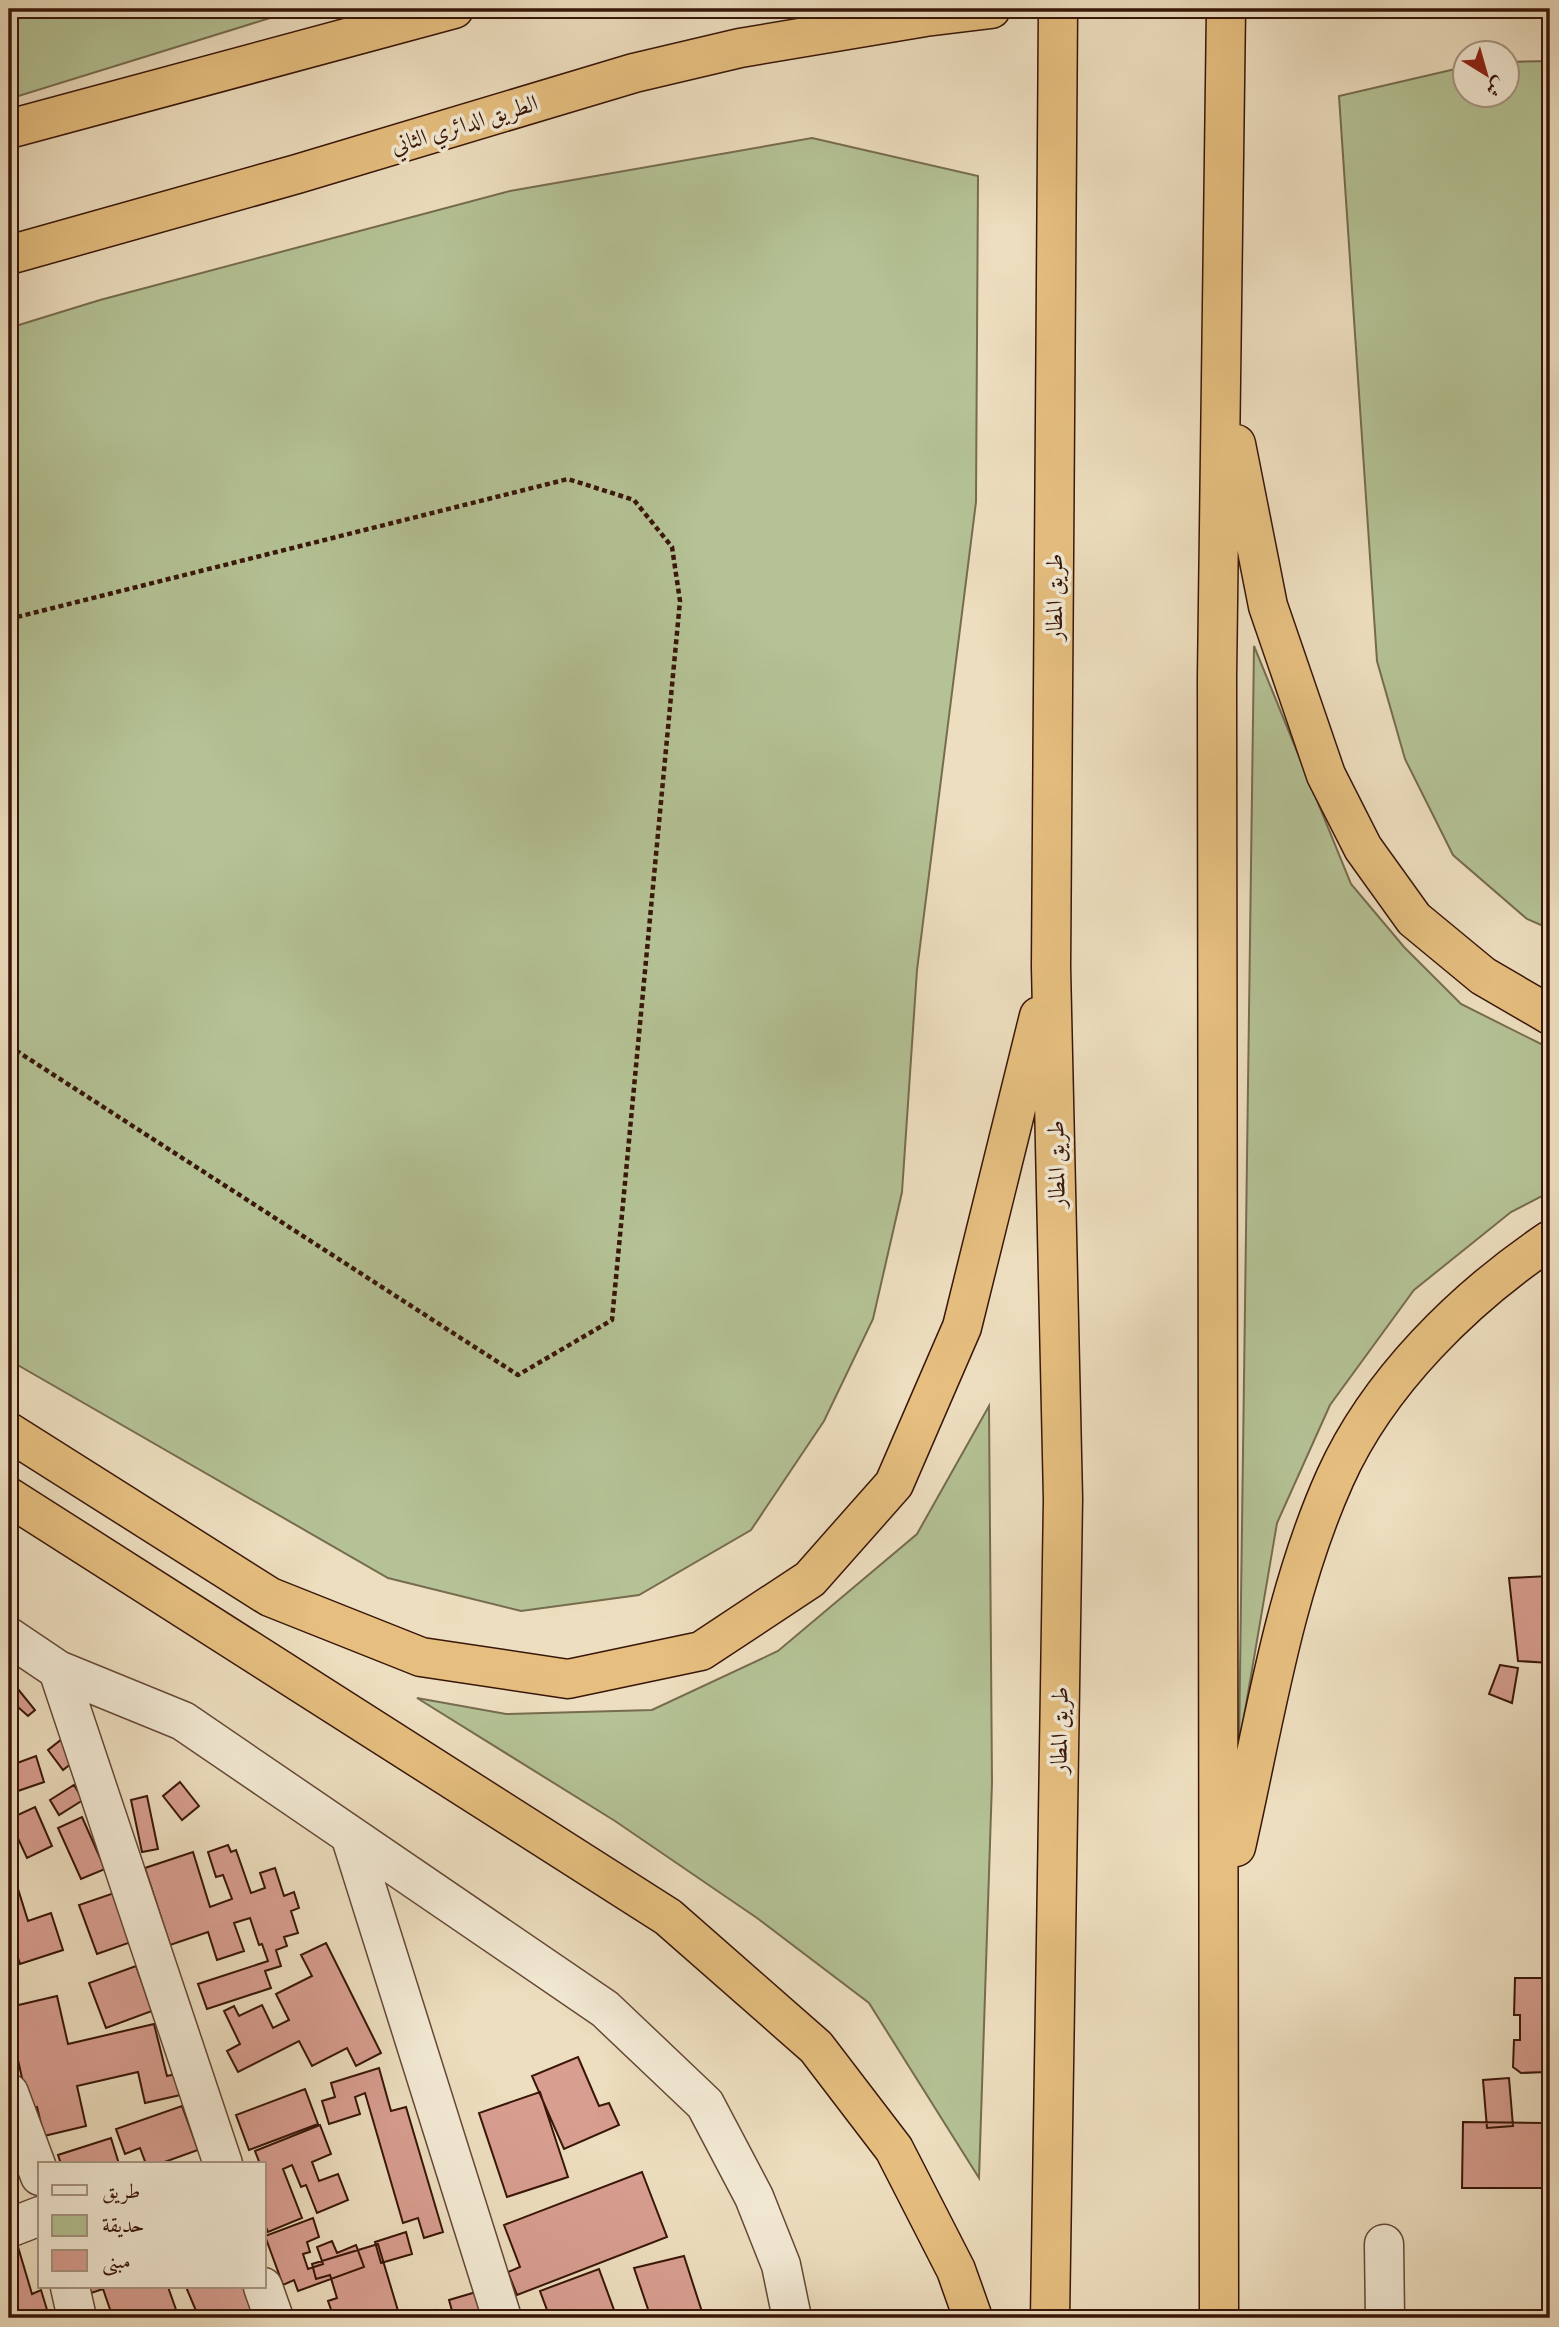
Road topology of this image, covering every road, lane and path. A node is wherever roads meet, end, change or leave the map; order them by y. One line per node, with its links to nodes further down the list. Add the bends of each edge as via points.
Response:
1 (454, 9): 5 (highway)
2 (991, 9): 6 (highway, الطريق الدائري الثاني, via 740,48 635,73)
3 (1058, 9): 9 (highway, طريق المطار)
4 (1226, 9): 7 (highway)
5 (9, 129)
6 (9, 255)
7 (1222, 370): 10 (highway, via 1268,606 1326,775 1363,848 1414,919 1483,976); 18 (highway, via 1217,677)
8 (9, 619): 11 (path, via 568,479 634,500 672,547 680,601 612,1320 518,1375)
9 (1051, 967): 13 (highway, via 962,1327 894,1484 810,1579 701,1651 568,1679 421,1657 270,1597); 32 (highway, طريق المطار, via 1063,1499)
10 (1550, 1015)
11 (9, 1046)
12 (1550, 1240): 18 (highway, via 1505,1270 1429,1340 1370,1417 1335,1477 1297,1581)
13 (9, 1432)
14 (9, 1497): 31 (highway, via 668,1917 817,2046 886,2138 956,2270)
15 (9, 1637): 16 (street)
16 (58, 1670): 17 (street, via 183,1721); 20 (street)
17 (351, 1838): 29 (street); 30 (street, via 605,2009 705,2104 754,2197 781,2265)
18 (1221, 1914): 33 (highway)
19 (9, 2093): 21 (street)
20 (222, 2162)
21 (38, 2171)
22 (38, 2217): 23 (street)
23 (9, 2228)
24 (1384, 2244): 34 (street)
25 (70, 2288): 27 (street)
26 (263, 2288): 28 (street)
27 (77, 2318)
28 (274, 2318)
29 (502, 2318)
30 (792, 2318)
31 (973, 2318)
32 (1050, 2318)
33 (1219, 2318)
34 (1385, 2318)

